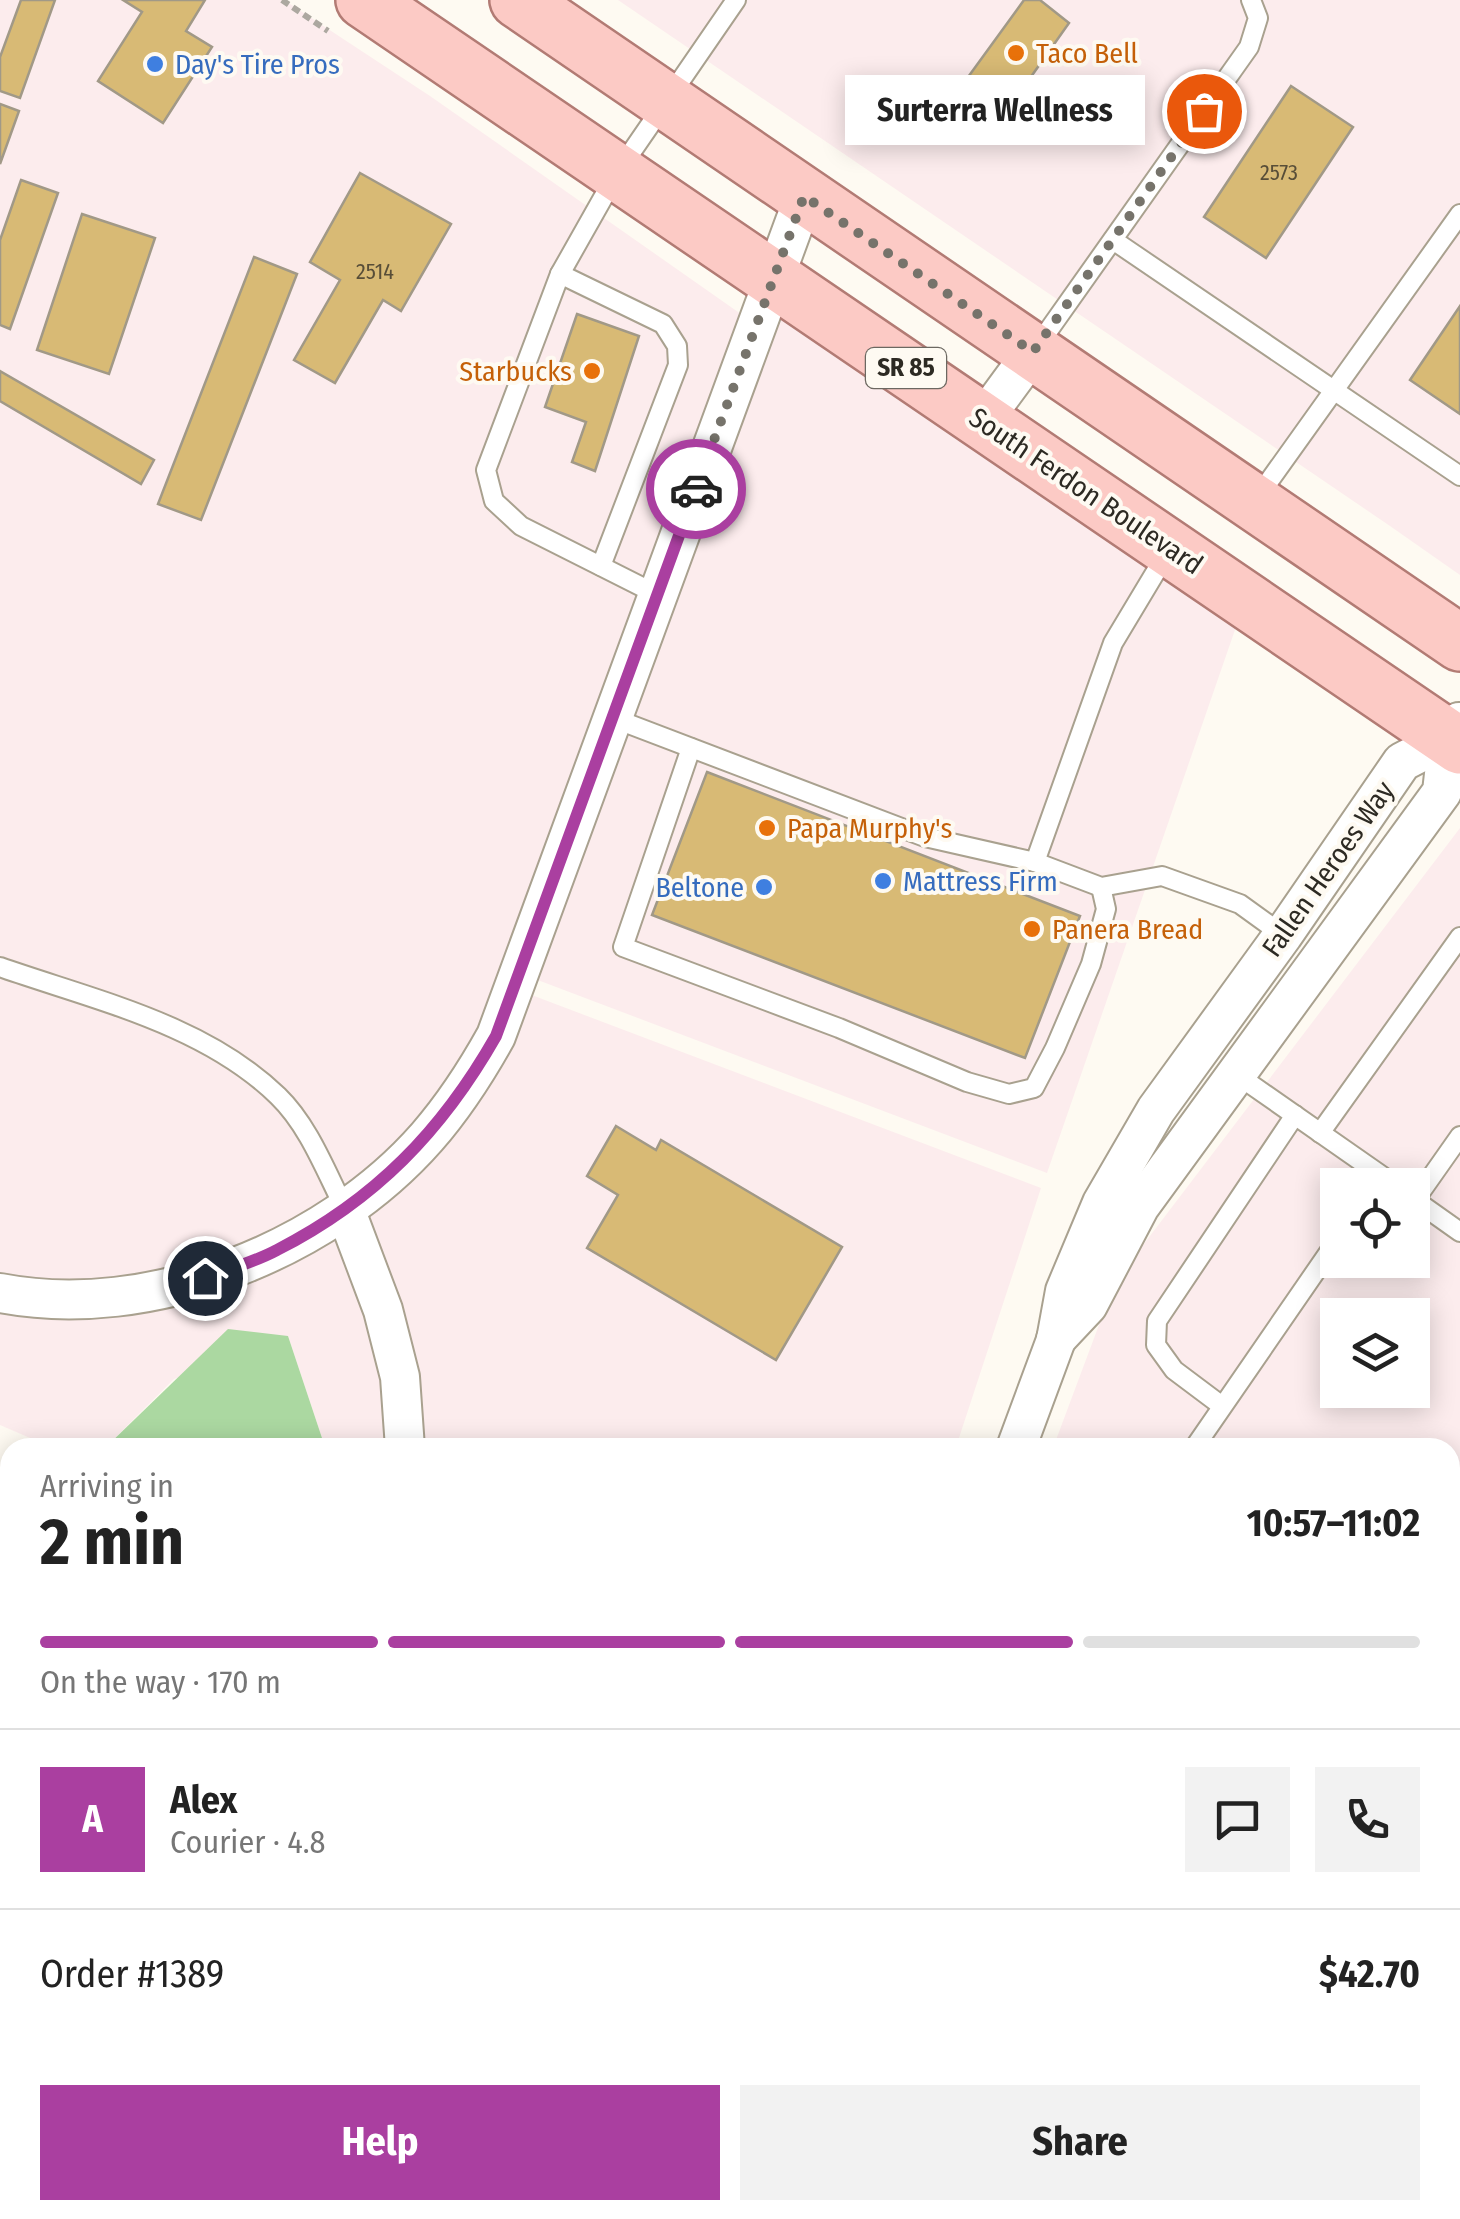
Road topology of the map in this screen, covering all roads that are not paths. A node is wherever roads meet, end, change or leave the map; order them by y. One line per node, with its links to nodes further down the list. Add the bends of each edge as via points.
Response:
1 (364, 0): 6 (main road, South Ferdon Boulevard / SR 85)
2 (518, 0): 5 (main road)
3 (736, 0): 5 (lane)
4 (1251, 0): 9 (lane, via 1258,18 1249,47)
5 (666, 101): 6 (lane); 7 (main road)
6 (617, 174): 10 (lane); 11 (main road, South Ferdon Boulevard / SR 85)
7 (804, 196): 11 (street); 12 (main road)
8 (1460, 214): 13 (lane)
9 (1113, 240): 12 (lane); 13 (lane)
10 (560, 274): 18 (lane, via 486,470 494,501 520,526); 18 (lane, via 663,324 677,346 678,365)
11 (774, 279): 14 (main road, South Ferdon Boulevard / SR 85); 19 (street)
12 (1033, 352): 14 (street); 16 (main road)
13 (1334, 390): 15 (lane); 16 (lane)
14 (983, 420): 17 (main road, South Ferdon Boulevard / SR 85)
15 (1460, 476)
16 (1254, 502): 20 (main road)
17 (1170, 548): 22 (main road, South Ferdon Boulevard / SR 85); 24 (lane, via 1113,643)
18 (601, 566): 19 (lane)
19 (658, 595): 21 (street)
20 (1460, 644)
21 (612, 718): 23 (lane); 35 (street, via 496,1036 427,1138)
22 (1456, 734): 26 (street, Fallen Heroes Way, via 1402,762); 29 (street, Fallen Heroes Way, via 1442,792)
23 (691, 748): 24 (lane, via 926,837); 25 (lane, via 622,947 967,1082 1008,1094 1034,1088 1091,964 1106,909)
24 (1035, 862): 25 (lane)
25 (1101, 886): 26 (lane, via 1162,876 1240,904)
26 (1284, 935): 40 (street, Fallen Heroes Way, via 1156,1110 1102,1203 1064,1291)
27 (1460, 937): 31 (lane)
28 (0, 967): 35 (lane, via 184,1032 246,1070 302,1126)
29 (1236, 1074): 30 (lane); 40 (street, Fallen Heroes Way, via 1140,1206 1088,1305)
30 (1296, 1115): 31 (lane); 41 (lane, via 1157,1321 1156,1345 1174,1370)
31 (1320, 1133): 33 (lane)
32 (1460, 1136): 34 (lane)
33 (1366, 1168)
34 (1430, 1177)
35 (345, 1209): 39 (street, via 274,1252 152,1291 84,1298); 42 (street, via 387,1327)
36 (1430, 1210): 37 (lane)
37 (1460, 1232)
38 (1320, 1265): 41 (lane)
39 (0, 1293)
40 (1056, 1340): 43 (street, Fallen Heroes Way)
41 (1222, 1406): 44 (lane)
42 (404, 1438)
43 (1020, 1438)
44 (1201, 1438)

